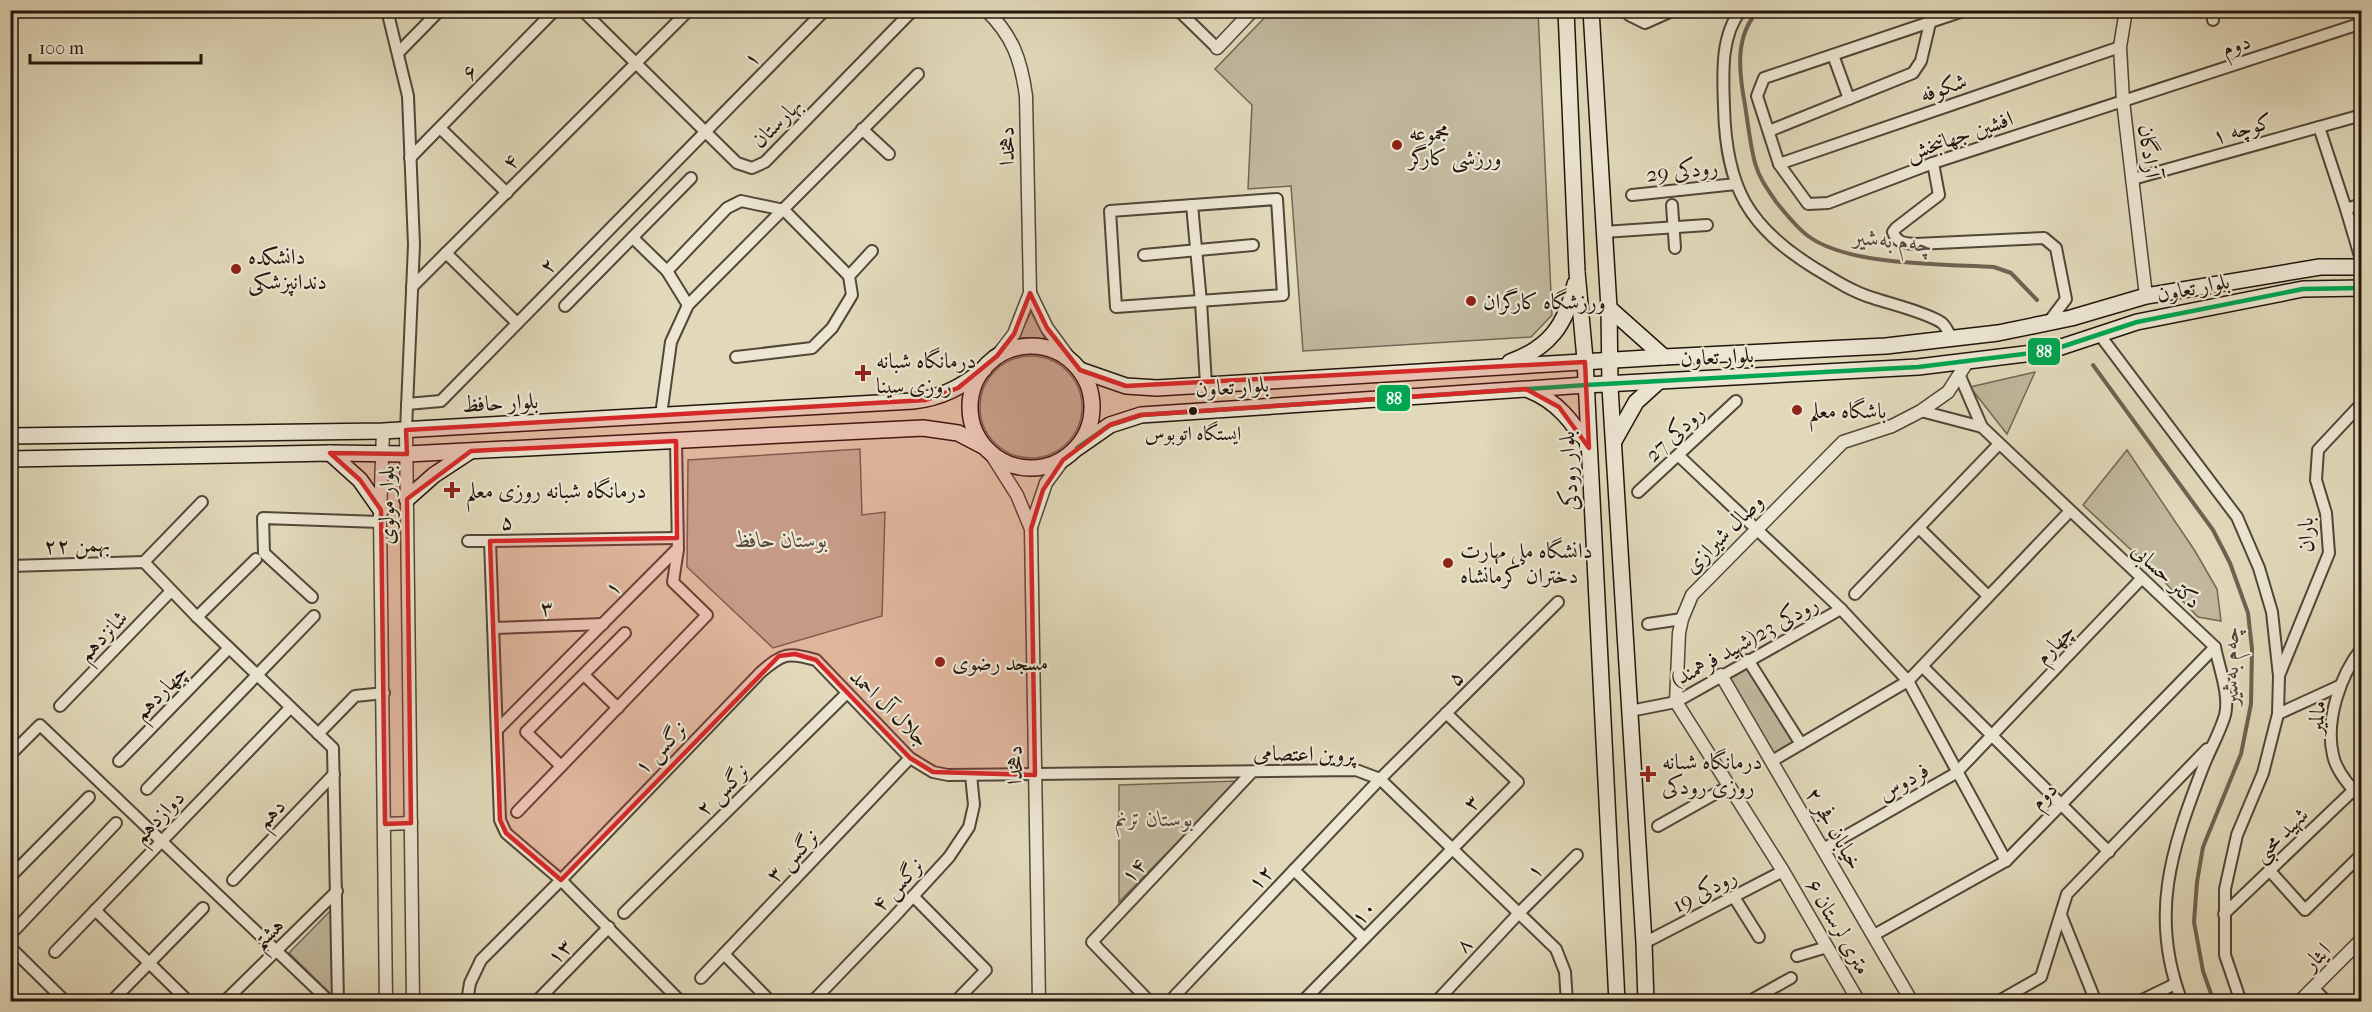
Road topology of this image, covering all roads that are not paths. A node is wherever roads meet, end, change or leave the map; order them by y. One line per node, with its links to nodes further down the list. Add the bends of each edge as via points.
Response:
1 (387, 10): 22 (street, بلوار مولوی)
2 (440, 10): 22 (street)
3 (555, 10): 30 (street, ۶)
4 (582, 10): 24 (street, بهارستان)
5 (689, 10): 24 (street)
6 (825, 10): 33 (street, ۱)
7 (912, 10): 33 (street, بهارستان, via 760,165 740,165)
8 (986, 10): 65 (street, دهخدا, via 1012,42 1022,69 1026,96)
9 (1178, 10): 21 (street)
10 (1253, 10): 21 (street)
11 (1566, 10): 61 (main road, بلوار رودکی)
12 (1626, 10): 13 (street, via 1645,23)
13 (1674, 10)
14 (1741, 10): 40 (street, via 1733,20 1725,47 1724,78 1724,118)
15 (1966, 10): 18 (street)
16 (2126, 10): 20 (street, آزادگان)
17 (1592, 12): 50 (main road)
18 (1930, 23): 23 (street); 26 (street, via 1921,61 1913,73)
19 (2361, 23): 27 (street, دوم)
20 (2120, 47): 27 (street, آزادگان); 37 (street, شکوفه)
21 (1217, 48)
22 (398, 53): 35 (street, بلوار مولوی, via 408,96)
23 (1833, 55): 26 (street); 32 (street, via 1764,78 1757,96)
24 (636, 64): 33 (street, بهارستان); 41 (street, ۴)
25 (918, 74): 31 (street)
26 (1850, 99): 32 (street)
27 (2123, 101): 36 (street, افشین جهانبخش); 39 (street, آزادگان)
28 (2361, 115): 29 (street, کوچه ۱)
29 (2319, 127): 39 (street, کوچه ۱); 46 (street)
30 (440, 128): 35 (street, ۶); 41 (street)
31 (862, 129): 34 (street); 47 (street)
32 (1769, 131): 37 (street)
33 (705, 132): 72 (street, ۲)
34 (889, 154)
35 (410, 158): 63 (street, بلوار مولوی)
36 (1934, 163): 37 (street, افشین جهانبخش, via 1828,203 1808,204); 71 (street, via 1939,195 1896,228 1895,238 1915,244 2044,238 2056,248 2066,299)
37 (1779, 164)
38 (691, 178): 51 (street)
39 (2133, 179): 66 (street, آزادگان)
40 (1736, 184): 42 (street, رودکی 29); 74 (street, via 1747,208 1767,233 1797,258 1870,297 1943,323)
41 (507, 193): 57 (street, ۴)
42 (1632, 195)
43 (2361, 204): 46 (street)
44 (1192, 205): 55 (street); 67 (street, via 1110,211 1116,307); 67 (street, via 1277,199 1283,295)
45 (1672, 205): 49 (street)
46 (2346, 209): 52 (street)
47 (784, 210): 60 (street, via 741,201 727,208); 62 (street); 68 (street)
48 (1707, 225): 49 (street)
49 (1673, 227): 50 (street); 54 (street)
50 (1604, 232): 70 (main road)
51 (633, 238): 60 (street); 69 (street)
52 (2358, 242): 59 (street)
53 (1252, 245): 55 (street)
54 (1674, 248)
55 (1196, 250): 58 (street); 67 (street)
56 (872, 251): 62 (street)
57 (446, 253): 63 (street, ۴); 72 (street)
58 (1144, 255)
59 (2361, 265): 66 (main road, بلوار تعاون, via 2320,267)
60 (667, 271): 68 (street)
61 (1577, 272): 79 (main road, بلوار رودکی); 81 (main road, via 1567,312 1548,340 1524,357)
62 (849, 276): 76 (street, via 852,294 832,327 812,348)
63 (412, 287): 91 (street, بلوار مولوی)
64 (2361, 288): 73 (main road, بلوار تعاون, via 2302,289 2137,322)
65 (1030, 293): 75 (street, via 1014,334); 80 (street, via 1047,328)
66 (2146, 296): 71 (main road, بلوار تعاون)
67 (1201, 302): 85 (street)
68 (688, 304): 93 (street, via 670,342)
69 (565, 306)
70 (1609, 308): 77 (main road); 78 (main road)
71 (2048, 323): 74 (main road, بلوار تعاون)
72 (517, 324): 91 (street, ۲, via 441,401)
73 (2099, 334): 82 (main road, بلوار تعاون, via 2049,351); 148 (street, via 2237,517 2259,568 2272,612)
74 (1952, 338): 77 (main road, بلوار تعاون)
75 (997, 356): 80 (main road, via 1012,349 1036,346 1052,350); 83 (main road)
76 (736, 357)
77 (1664, 357): 78 (main road, بلوار تعاون)
78 (1609, 361): 79 (main road, بلوار تعاون); 86 (main road)
79 (1585, 362): 81 (main road, بلوار تعاون); 87 (main road, بلوار رودکی)
80 (1076, 366): 85 (main road, بلوار تعاون, via 1110,382 1137,388); 101 (main road, via 1090,389 1092,410 1088,430)
81 (1492, 368): 85 (main road, بلوار تعاون)
82 (1964, 368): 84 (main road, بلوار تعاون, via 1918,367); 92 (street, وصال شیرازی, via 1948,392); 94 (street)
83 (984, 369): 93 (main road, بلوار حافظ, via 958,388 926,400); 103 (main road, via 972,391 970,407 972,424)
84 (1658, 382): 86 (main road, بلوار تعاون); 99 (main road, via 1636,402)
85 (1206, 384)
86 (1610, 384): 87 (main road, بلوار تعاون); 99 (main road)
87 (1586, 385): 88 (main road, بلوار تعاون); 102 (main road, بلوار رودکی)
88 (1526, 389): 101 (main road, بلوار تعاون, via 1141,415 1110,425); 102 (main road, via 1559,407)
89 (1736, 401): 108 (street, رودکی 27)
90 (2361, 403): 148 (street, باران, via 2318,450 2316,480 2326,513 2329,554)
91 (407, 404): 95 (street, بلوار مولوی)
92 (1921, 411): 94 (street); 118 (street, وصال شیرازی, via 1892,426 1843,442)
93 (661, 415): 95 (main road, بلوار حافظ)
94 (1982, 428): 100 (street, دکتر حسابی)
95 (406, 430): 96 (main road, بلوار حافظ); 107 (street, بلوار مولوی)
96 (383, 431): 97 (main road, بلوار حافظ); 106 (street, بلوار مولوی)
97 (10, 436)
98 (676, 441): 103 (main road, via 923,428 958,433); 104 (main road); 121 (street)
99 (1614, 441): 157 (main road)
100 (1999, 444): 114 (street, دکتر حسابی); 116 (street)
101 (1077, 448): 110 (main road)
102 (1589, 448): 247 (main road, بلوار رودکی)
103 (987, 450): 110 (main road, via 1014,466 1030,469); 117 (street, via 1017,495)
104 (471, 452): 107 (main road); 112 (main road)
105 (330, 453): 106 (main road); 109 (main road); 115 (main road, via 360,480)
106 (383, 454): 107 (main road); 115 (street, بلوار مولوی)
107 (407, 454): 112 (street, بلوار مولوی)
108 (1679, 456): 111 (street, رودکی 27); 118 (street)
109 (10, 459)
110 (1063, 460): 117 (street, via 1043,489)
111 (1638, 492)
112 (407, 498): 183 (street, بلوار مولوی)
113 (202, 502): 123 (street)
114 (2069, 512): 125 (street, دکتر حسابی); 128 (street)
115 (381, 516): 129 (street, via 263,518 264,553); 151 (street, بلوار مولوی)
116 (1919, 528): 127 (street); 128 (street)
117 (1031, 529): 174 (street, دهخدا)
118 (1756, 530): 131 (street); 134 (street, وصال شیرازی, via 1692,595)
119 (468, 541): 120 (street)
120 (490, 541): 121 (street, ۵); 137 (street, ۵)
121 (677, 543): 135 (street, ۱); 156 (street, via 673,582 707,615)
122 (256, 559): 132 (street)
123 (144, 562): 124 (street, ۲۲ بهمن); 126 (street)
124 (10, 566)
125 (2142, 578): 139 (street, دکتر حسابی); 162 (street, چهارم)
126 (171, 591): 132 (street); 154 (street, شانزدهم)
127 (1855, 594)
128 (1989, 596): 144 (street)
129 (312, 597)
130 (1558, 602): 158 (street, ۵)
131 (1841, 609): 143 (street, رودکی 23(شهید فرهمند)); 149 (street)
132 (196, 616): 140 (street)
133 (314, 616): 147 (street)
134 (1682, 619): 136 (street); 153 (street, وصال شیرازی)
135 (603, 624): 137 (street, ۳); 160 (street, ۱)
136 (1648, 624)
137 (493, 628): 160 (street, ۵)
138 (625, 633): 145 (street)
139 (2215, 647): 163 (street, via 2225,714); 180 (street, دوم)
140 (230, 648): 147 (street); 167 (street, چهاردهم)
141 (2361, 648): 150 (street, مالمیر)
142 (795, 654): 152 (street, جلال آل احمد, via 816,660); 198 (street, نرگس ۱, via 779,656 761,672)
143 (1748, 660): 146 (street, رودکی 23(شهید فرهمند)); 164 (street)
144 (1923, 667): 149 (street); 162 (street)
145 (584, 675): 156 (street); 169 (street, via 526,732)
146 (1721, 675): 153 (street, رودکی 23(شهید فرهمند)); 168 (street, خیابان فجر ۲)
147 (257, 676): 155 (street); 177 (street)
148 (2279, 676): 159 (street)
149 (1908, 681): 164 (street); 171 (street)
150 (2339, 686): 159 (street); 178 (street, مالمیر, via 2333,756)
151 (384, 693): 161 (street, via 355,696); 184 (street, بلوار مولوی)
152 (847, 693): 166 (street, جلال آل احمد); 204 (street, نرگس ۲)
153 (1676, 702): 157 (street, رودکی 23(شهید فرهمند)); 176 (street)
154 (60, 706)
155 (290, 708): 161 (street); 186 (street, دوازدهم)
156 (618, 708): 169 (street)
157 (1630, 711): 214 (main road)
158 (1446, 713): 175 (street, ۵); 187 (street, ۳, via 1518,782)
159 (2278, 714): 206 (street, via 2263,773 2237,836 2224,889)
160 (498, 729): 198 (street, ۵, via 502,828)
161 (318, 734): 172 (street, via 333,748)
162 (1993, 735): 171 (street, فردوس); 180 (street)
163 (2212, 743): 189 (street); 224 (street, via 2180,827 2167,881 2165,927)
164 (1802, 744): 168 (street)
165 (10, 755): 186 (street, via 40,725)
166 (910, 758): 173 (street, جلال آل احمد, via 933,772); 219 (street, نرگس ۳)
167 (119, 761)
168 (1772, 761): 188 (street, خیابان فجر ۲)
169 (561, 766): 181 (street)
170 (1252, 772): 174 (street, پروین اعتصامی); 175 (street, پروین اعتصامی, via 1356,770); 242 (street, ۱۴, via 1092,942)
171 (1956, 773): 188 (street, فردوس); 192 (street)
172 (334, 774): 197 (street, دهم); 199 (street)
173 (971, 775): 174 (street, جلال آل احمد); 200 (street, نرگس ۴, via 975,806 969,827 949,857)
174 (1035, 775): 241 (street, دهخدا)
175 (1380, 779): 187 (street, پروین اعتصامی); 193 (street, ۱۲)
176 (1729, 786): 185 (street); 194 (street)
177 (147, 789)
178 (2359, 790): 195 (street, شهید محبی)
179 (88, 797): 196 (street)
180 (2061, 805): 189 (street); 192 (street, دوم)
181 (518, 812)
182 (116, 823): 209 (street)
183 (411, 823): 184 (street); 234 (street, بلوار مولوی)
184 (385, 824): 233 (street, بلوار مولوی)
185 (1658, 826)
186 (161, 841): 203 (street, دوازدهم); 217 (street)
187 (1451, 849): 205 (street, پروین اعتصامی); 212 (street, ۱۰)
188 (1823, 849): 210 (street, خیابان فجر ۲)
189 (2109, 852): 207 (street, via 2067,894)
190 (2361, 854): 195 (street, via 2305,910)
191 (1577, 855): 205 (street, ۱)
192 (2006, 861): 210 (street, دوم)
193 (1294, 870): 212 (street); 243 (street, ۱۲)
194 (1783, 871): 201 (street, رودکی 19); 216 (street, ۶ متری لرستان)
195 (2270, 871): 206 (street, شهید محبی)
196 (10, 877)
197 (233, 880)
198 (561, 880): 208 (street, ۵); 235 (street, نرگس ۱, via 481,960 470,983)
199 (337, 891): 217 (street, هشتم); 232 (street)
200 (913, 896): 239 (street, نرگس ۴); 240 (street, via 986,970)
201 (1734, 897): 211 (street); 214 (street, رودکی 19)
202 (203, 908): 221 (street)
203 (95, 910): 218 (street, دوازدهم); 221 (street)
204 (624, 913)
205 (1518, 913): 245 (street, ۸); 246 (street, پروین اعتصامی, via 1556,949 1564,972)
206 (2224, 914): 255 (street, via 2225,955)
207 (2061, 915): 251 (street, via 2041,977); 252 (street)
208 (609, 927): 236 (street, ۱۳); 237 (street, ۵)
209 (10, 935)
210 (1874, 935): 250 (street, خیابان فجر ۲)
211 (1759, 937)
212 (1364, 938): 244 (street, ۱۰)
213 (2361, 939): 225 (street, ایثار)
214 (1644, 943): 248 (main road)
215 (10, 947): 227 (street)
216 (1827, 947): 220 (street); 249 (street, ۶ متری لرستان)
217 (278, 950): 230 (street, هشتم); 231 (street)
218 (55, 952)
219 (724, 954): 222 (street, نرگس ۳); 238 (street)
220 (1797, 956)
221 (149, 962): 228 (street); 229 (street)
222 (701, 978)
223 (1791, 978): 226 (street)
224 (2175, 984): 253 (street); 254 (street)
225 (2313, 988): 256 (street, ایثار); 257 (street)
226 (1749, 1001)
227 (66, 1002)
228 (111, 1002)
229 (189, 1002)
230 (224, 1002)
231 (330, 1002)
232 (338, 1002)
233 (386, 1002)
234 (413, 1002)
235 (467, 1002)
236 (536, 1002)
237 (681, 1002)
238 (771, 1002)
239 (812, 1002)
240 (955, 1002)
241 (1039, 1002)
242 (1149, 1002)
243 (1169, 1002)
244 (1302, 1002)
245 (1436, 1002)
246 (1567, 1002)
247 (1617, 1002)
248 (1646, 1002)
249 (1859, 1002)
250 (1912, 1002)
251 (1997, 1002)
252 (2096, 1002)
253 (2138, 1002)
254 (2182, 1002)
255 (2241, 1002)
256 (2299, 1002)
257 (2327, 1002)

